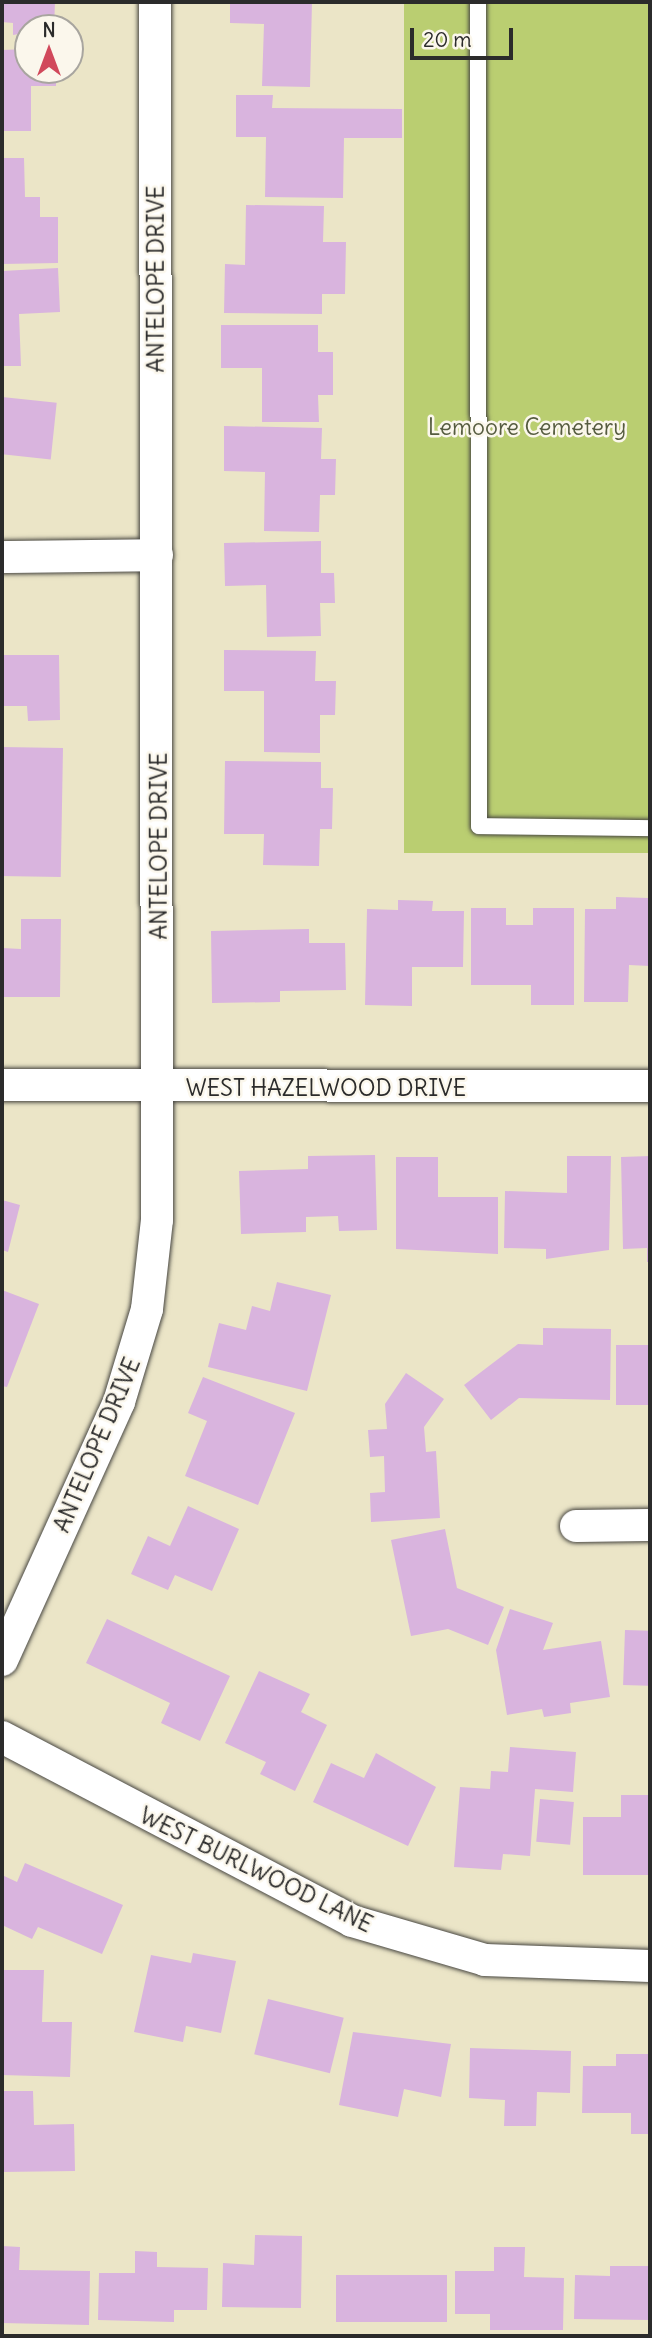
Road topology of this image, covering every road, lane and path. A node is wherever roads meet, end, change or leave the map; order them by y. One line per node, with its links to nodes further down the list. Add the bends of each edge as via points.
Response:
1 (155, 2): 3 (street, ANTELOPE DRIVE)
2 (478, 2): 5 (lane, via 479,826)
3 (157, 555): 4 (street); 8 (street, ANTELOPE DRIVE)
4 (2, 557)
5 (650, 828)
6 (2, 1085): 8 (street, WEST HAZELWOOD DRIVE)
7 (650, 1086): 8 (street, WEST HAZELWOOD DRIVE)
8 (160, 1089): 11 (street, ANTELOPE DRIVE, via 157,1220 138,1349)
9 (650, 1525): 10 (street)
10 (576, 1527)
11 (2, 1660)
12 (2, 1737): 13 (street, WEST BURLWOOD LANE, via 352,1922 485,1960)
13 (650, 1966)

